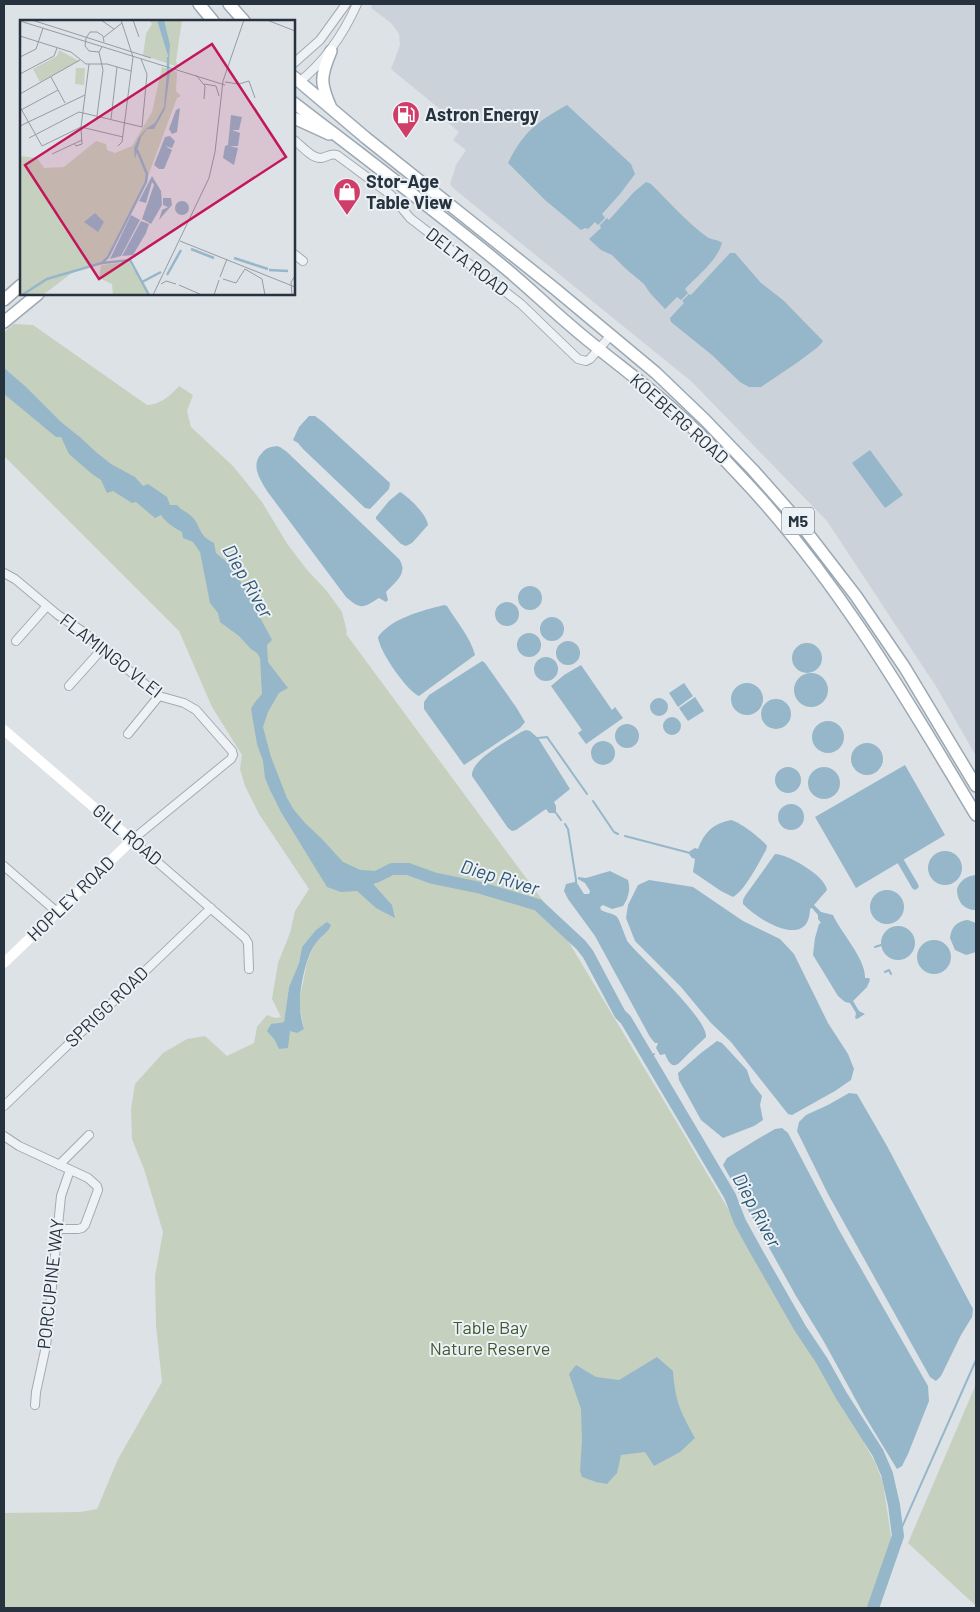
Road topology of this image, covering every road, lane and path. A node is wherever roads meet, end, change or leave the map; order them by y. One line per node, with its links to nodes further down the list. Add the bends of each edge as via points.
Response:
1 (199, 4): 5 (main road)
2 (229, 4): 6 (main road)
3 (346, 4): 8 (street, via 320,40)
4 (357, 4): 7 (street)
5 (212, 20)
6 (243, 20)
7 (331, 51): 9 (street, via 319,65); 11 (main road, via 322,79)
8 (295, 63)
9 (295, 82): 11 (main road, KOEBERG ROAD / M5)
10 (295, 104): 13 (main road, KOEBERG ROAD / M5)
11 (332, 110): 21 (main road, KOEBERG ROAD / M5)
12 (295, 118): 13 (main road, via 323,132)
13 (338, 135): 22 (main road, KOEBERG ROAD / M5, via 501,264)
14 (295, 141): 22 (street, DELTA ROAD, via 320,158 337,155 391,195 410,218 521,304 578,359 588,360)
15 (295, 255): 16 (street)
16 (304, 261)
17 (20, 286): 19 (main road)
18 (37, 295): 20 (main road)
19 (6, 298)
20 (4, 322)
21 (611, 335): 22 (street, DELTA ROAD); 32 (main road, KOEBERG ROAD / M5, via 705,420 799,522 856,596 905,668)
22 (599, 349): 33 (main road, KOEBERG ROAD / M5, via 694,429 803,549 889,671)
23 (4, 573): 24 (street, FLAMINGO VLEI)
24 (47, 606): 25 (street); 26 (street, FLAMINGO VLEI)
25 (16, 641)
26 (103, 648): 27 (street); 28 (street, FLAMINGO VLEI)
27 (69, 686)
28 (159, 696): 30 (street); 31 (street, FLAMINGO VLEI, via 196,710 231,749)
29 (4, 730): 34 (street, GILL ROAD)
30 (128, 734)
31 (231, 759): 34 (street, HOPLEY ROAD)
32 (976, 786)
33 (976, 815)
34 (132, 840): 36 (street, GILL ROAD); 37 (street, HOPLEY ROAD)
35 (4, 866): 37 (street)
36 (211, 908): 39 (street, GILL ROAD, via 248,943); 40 (street, SPRIGG ROAD)
37 (57, 912): 38 (street, HOPLEY ROAD)
38 (4, 963)
39 (248, 970)
40 (4, 1106)
41 (89, 1135): 43 (street)
42 (4, 1136): 43 (street)
43 (59, 1165): 44 (street)
44 (72, 1171): 45 (street, PORCUPINE WAY, via 62,1191); 45 (street, via 95,1182 98,1190 82,1228)
45 (57, 1230): 46 (street, PORCUPINE WAY, via 46,1346 35,1402)
46 (25, 1398)

